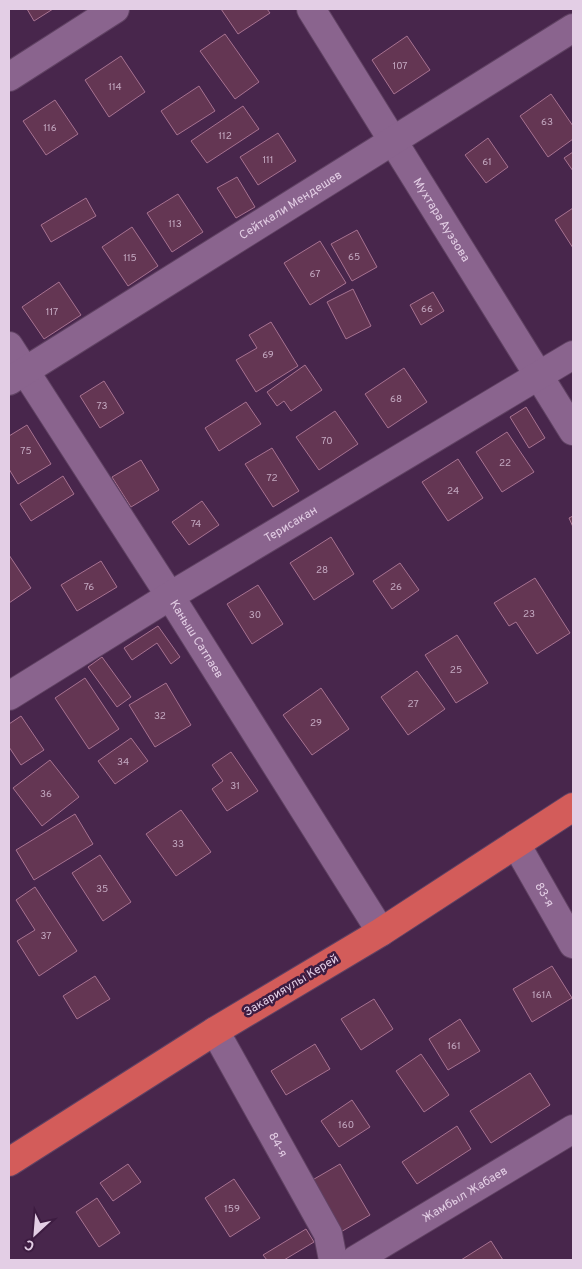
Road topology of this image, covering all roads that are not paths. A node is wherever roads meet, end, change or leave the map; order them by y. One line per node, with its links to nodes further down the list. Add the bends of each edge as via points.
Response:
1 (115, 9): 4 (street)
2 (310, 9): 5 (street, Мухтара Ауэзова)
3 (573, 28): 5 (street, Сейткали Мендешев)
4 (9, 77)
5 (393, 141): 8 (street, Сейткали Мендешев); 9 (street, Мухтара Ауэзова)
6 (9, 346): 8 (street, Каныш Сатпаев)
7 (573, 355): 9 (street, Терисакан)
8 (17, 376): 11 (street, Каныш Сатпаев)
9 (538, 377): 10 (street, Мухтара Ауэзова); 11 (street, Терисакан)
10 (573, 431)
11 (170, 596): 12 (street, Терисакан); 15 (street, Каныш Сатпаев)
12 (9, 696)
13 (573, 807): 14 (highway, Закарияулы Керей)
14 (516, 844): 15 (highway, Закарияулы Керей); 16 (street, 83-я)
15 (381, 932): 17 (highway, Закарияулы Керей)
16 (573, 944)
17 (215, 1031): 19 (highway, Закарияулы Керей); 20 (street, 84-я, via 328,1234)
18 (573, 1129): 21 (street, Жамбыл Жабаев)
19 (9, 1162)
20 (333, 1260)
21 (355, 1260)

